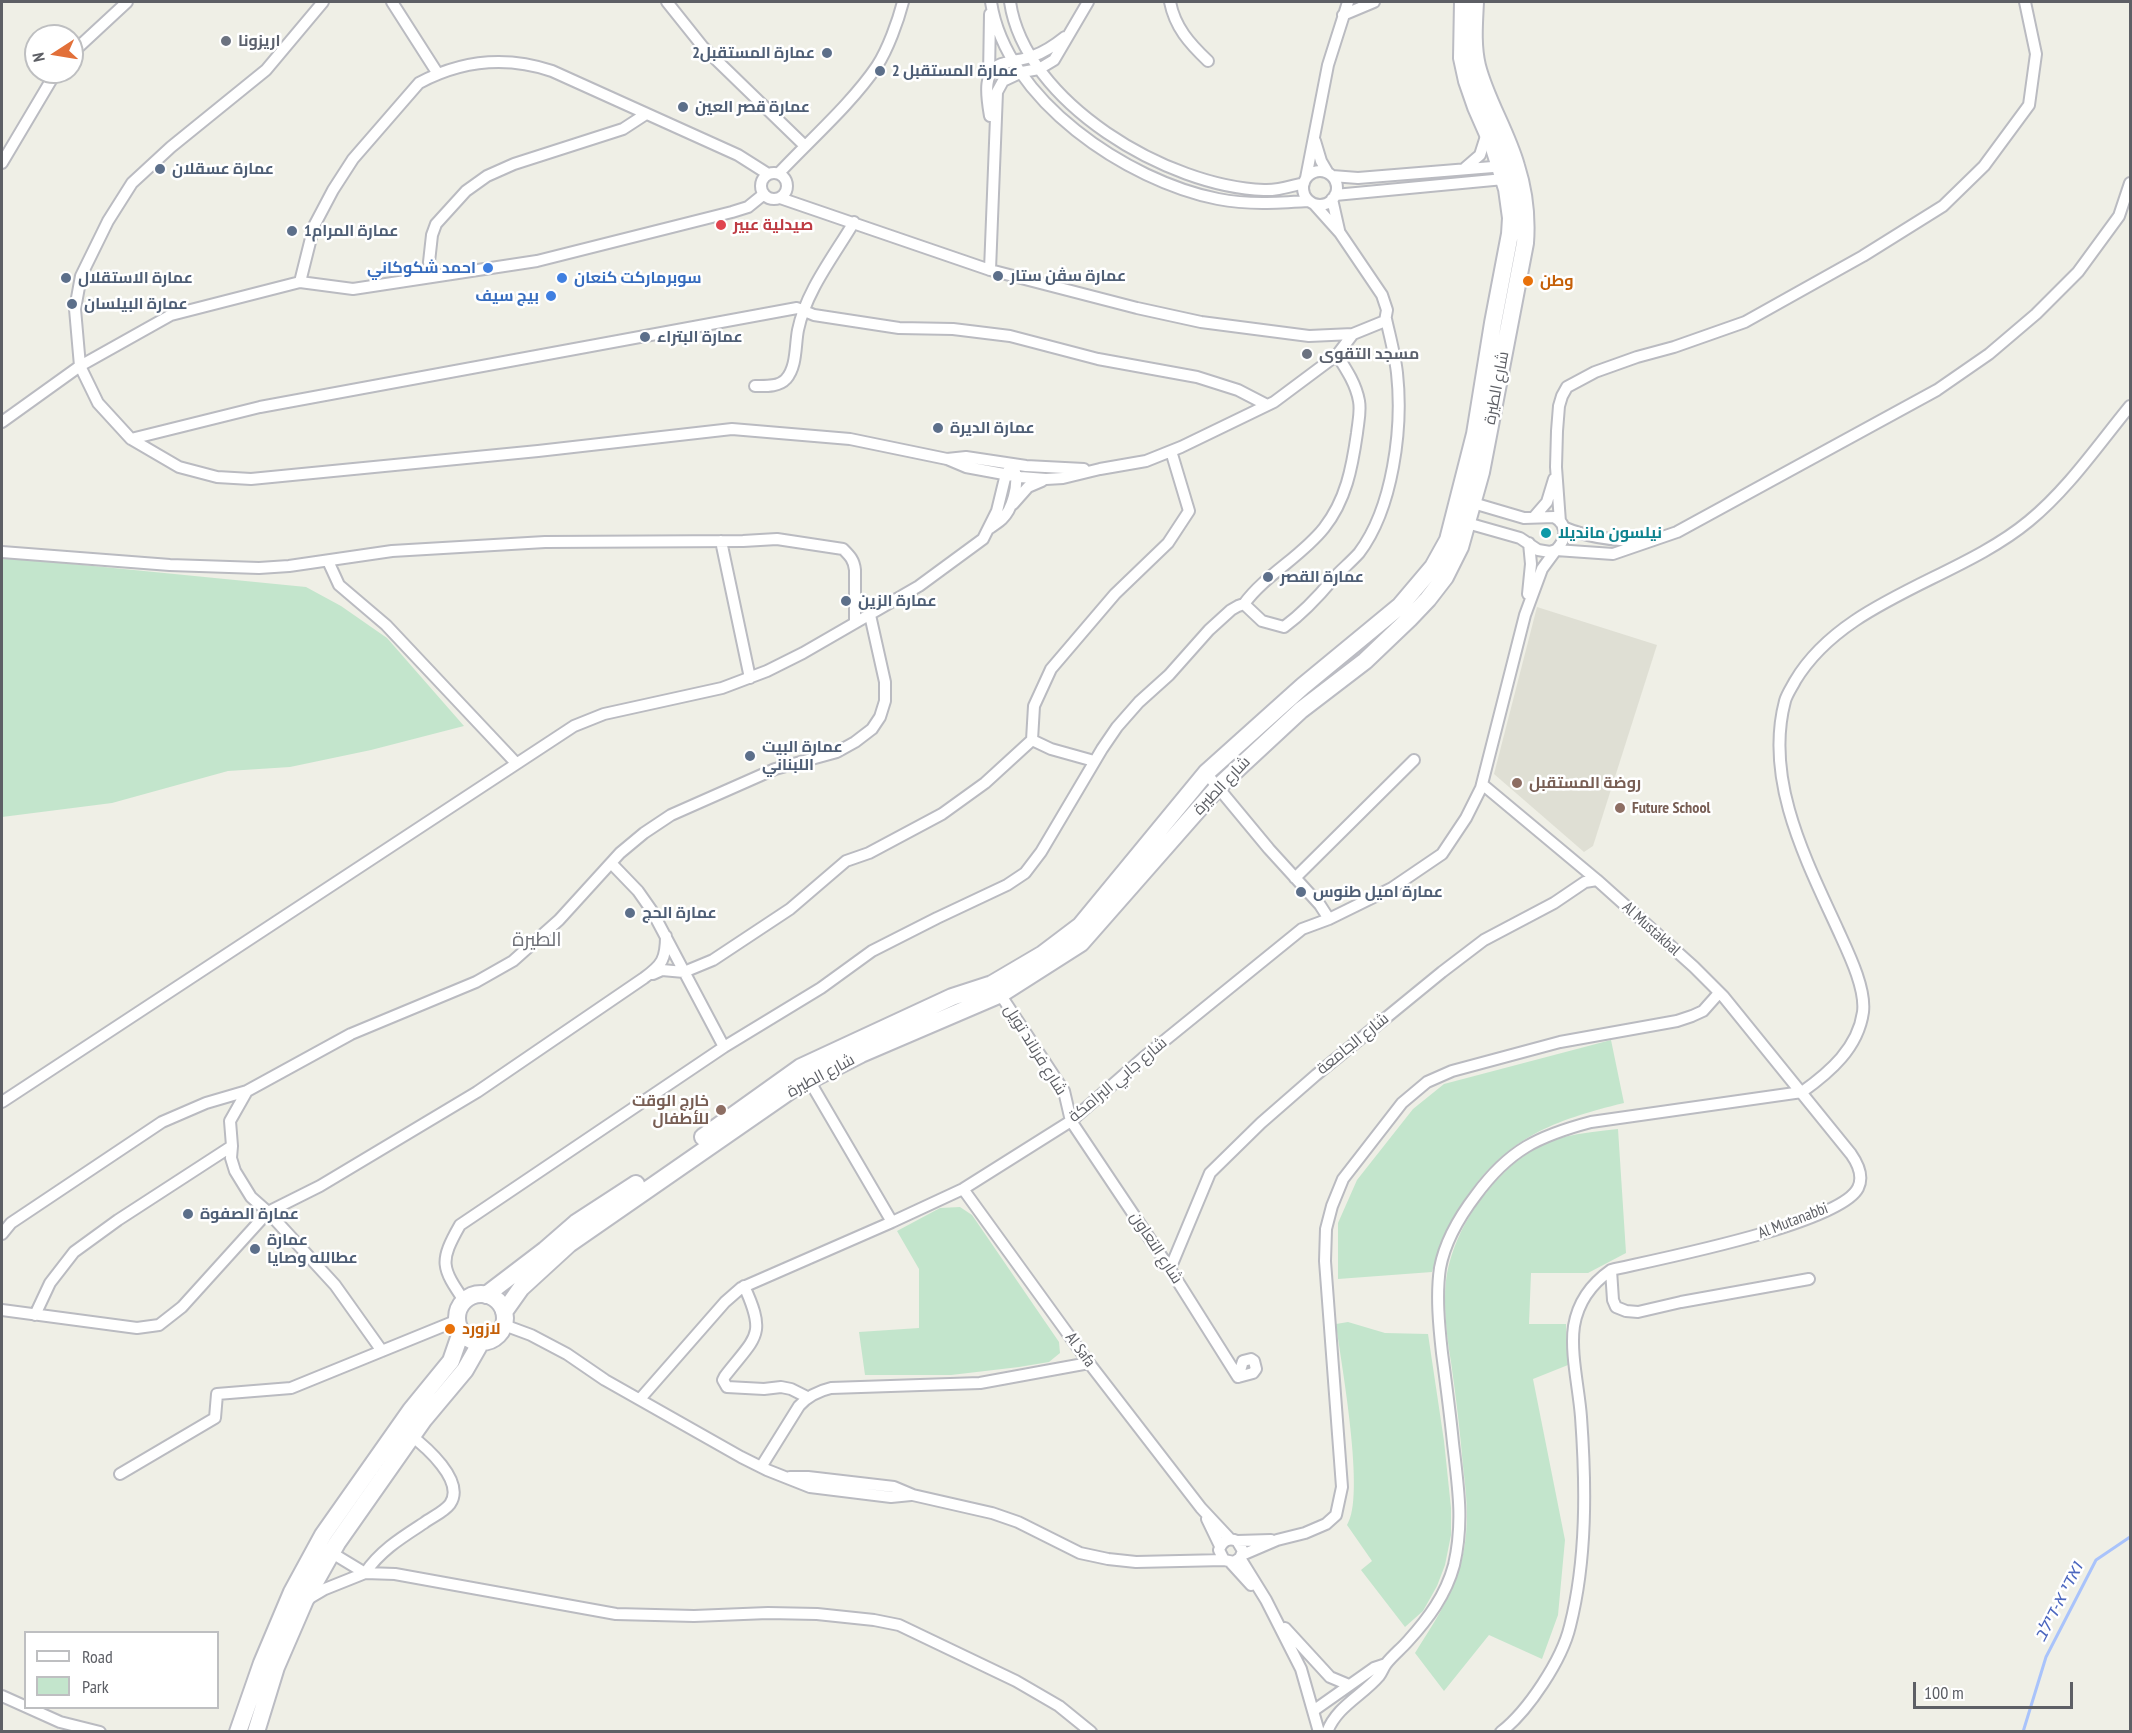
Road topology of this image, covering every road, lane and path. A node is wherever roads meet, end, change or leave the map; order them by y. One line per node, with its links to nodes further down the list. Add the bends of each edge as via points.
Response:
1 (127, 2): 17 (street)
2 (323, 2): 52 (street, via 266,70 132,183 81,276 75,309)
3 (392, 2): 23 (street)
4 (667, 2): 30 (street, via 703,47)
5 (903, 2): 30 (street, via 878,64)
6 (991, 2): 19 (street, via 1002,39); 24 (street)
7 (1010, 2): 18 (street)
8 (1088, 2): 16 (street)
9 (1170, 2): 20 (street, via 1179,29)
10 (1348, 2): 15 (street)
11 (1374, 2): 15 (street)
12 (1463, 2): 27 (main road, شارع الطيرة, via 1462,58)
13 (1475, 2): 32 (main road, شارع الطيرة, via 1477,64)
14 (2025, 2): 61 (street, via 2036,54 2029,105 1984,166 1943,206 1745,322 1637,357 1567,387 1559,406)
15 (1343, 15): 28 (street)
16 (1068, 35): 18 (street); 21 (street, via 1054,60)
17 (84, 42)
18 (1031, 57): 19 (street); 21 (street)
19 (1015, 61): 22 (street); 24 (street, via 998,65)
20 (1208, 61)
21 (1039, 69): 22 (street); 37 (street, via 1059,93 1106,132 1135,151 1188,176 1267,191)
22 (1022, 72): 29 (street, via 999,86); 42 (street, via 1043,99 1084,136 1157,180 1217,199 1245,203)
23 (438, 74): 26 (street, via 488,62 531,64); 47 (street, via 419,83 353,159 314,226)
24 (989, 76): 29 (street, via 988,101)
25 (49, 84): 31 (street)
26 (646, 114): 35 (street); 46 (street, via 623,129 514,164 466,191 436,224 429,262)
27 (1487, 133): 33 (street, via 1480,155); 34 (main road, شارع الطيرة)
28 (1314, 135): 36 (street); 37 (street)
29 (994, 137): 45 (street)
30 (805, 146): 35 (street)
31 (2, 163)
32 (1517, 167): 34 (street); 67 (main road, شارع الطيرة, via 1527,218 1525,243)
33 (1466, 168): 34 (street); 36 (street, via 1358,178)
34 (1502, 172): 40 (street); 68 (main road, شارع الطيرة, via 1509,202 1510,234 1475,434)
35 (773, 174): 39 (street, via 762,181); 41 (street, via 784,177 788,184)
36 (1330, 175): 37 (street, via 1317,171); 40 (street, via 1337,186)
37 (1305, 181): 42 (street, via 1304,191)
38 (2130, 183): 75 (street, via 2119,216 2078,272 1989,354 1937,390 1677,532)
39 (764, 194): 41 (street, via 771,199); 46 (street, via 732,212 537,261)
40 (1334, 197): 42 (street, via 1326,204); 44 (street)
41 (780, 198): 43 (street)
42 (1312, 202): 44 (street)
43 (854, 222): 45 (street); 48 (street)
44 (1340, 233): 49 (street, via 1382,295)
45 (990, 270): 50 (street, via 1202,322 1309,336)
46 (431, 277): 47 (street, via 353,289)
47 (300, 282): 52 (street, via 171,315)
48 (804, 310): 53 (street, via 788,377 776,385); 54 (street, via 814,315 899,328 1010,336 1098,359 1197,377 1238,390); 57 (street, via 787,309 260,407)
49 (1386, 319): 50 (street); 80 (street, via 1397,371 1397,439 1376,524 1358,553 1316,600 1284,627 1262,621)
50 (1353, 334): 51 (street)
51 (1337, 356): 54 (street); 80 (street, via 1356,390 1360,409 1346,490 1324,528)
52 (80, 366): 56 (street); 57 (street, via 98,403)
53 (755, 386)
54 (1267, 405): 58 (street)
55 (2130, 406): 104 (street, via 2049,503 2027,523 1996,544 1860,617 1816,652 1785,698 1780,748 1789,811 1849,954 1864,1009 1861,1025 1844,1055)
56 (2, 422)
57 (131, 439): 59 (street, via 179,467 217,477 251,479 732,429 850,439)
58 (1171, 451): 62 (street); 85 (street, via 1189,511 1168,543 1115,594 1052,669 1034,706)
59 (947, 459): 60 (street, via 966,457); 63 (street)
60 (1013, 464): 62 (street); 64 (street)
61 (1556, 467): 70 (street, via 1547,502); 72 (street)
62 (1100, 469): 65 (street)
63 (980, 470): 64 (street); 66 (street, via 993,479)
64 (1011, 475): 65 (street); 66 (street); 69 (street, via 1012,500)
65 (1046, 479): 69 (street, via 1023,491)
66 (999, 500): 73 (street)
67 (1473, 503): 68 (street); 70 (street, via 1524,518); 71 (main road, شارع الطيرة)
68 (1457, 509): 71 (street); 89 (main road, شارع الطيرة, via 1443,549 1400,606)
69 (1008, 512): 73 (street)
70 (1534, 517): 72 (street, via 1554,517)
71 (1467, 523): 76 (street); 91 (main road, شارع الطيرة, via 1445,577 1428,599 1365,661 1301,710)
72 (1562, 524): 75 (street, via 1576,532 1615,541); 77 (street, via 1563,541)
73 (990, 528): 81 (street, via 983,538 919,586)
74 (721, 541): 79 (street, via 545,542 392,551); 83 (street, via 777,539 843,549 854,561); 84 (street)
75 (1649, 541): 77 (street, via 1613,554)
76 (1529, 543): 77 (street, via 1544,552); 82 (street, via 1532,564)
77 (1556, 550): 82 (street, via 1542,569)
78 (2, 552): 79 (street, via 170,566 259,568)
79 (328, 561): 88 (street, via 339,585 386,625)
80 (1244, 604): 87 (street, via 1209,630 1139,702)
81 (870, 615): 83 (street); 92 (street, via 885,682 885,700 872,729 837,752 775,769 671,815)
82 (1525, 615): 90 (street, شارع جابي البرامكة)
83 (855, 623): 84 (street)
84 (750, 678): 88 (street, via 722,688 604,714 574,726)
85 (1032, 740): 87 (street); 97 (street, via 985,783 942,814 846,861 790,909 713,960)
86 (1414, 760): 93 (street)
87 (1094, 761): 101 (street, via 1025,873 872,951 821,988)
88 (516, 763): 105 (street)
89 (1206, 773): 91 (street); 99 (main road, شارع الطيرة, via 1080,926)
90 (1482, 784): 94 (street, Al Mustakbal); 95 (street, شارع جابي البرامكة, via 1442,854 1392,888)
91 (1218, 787): 93 (street); 99 (main road, شارع الطيرة, via 1081,943)
92 (611, 863): 96 (street, via 638,891); 103 (street, via 559,920 513,962 476,982 351,1034)
93 (1295, 878): 95 (street)
94 (1597, 880): 100 (street, Al Mustakbal); 112 (street, شارع الجامعة, via 1585,882 1484,940 1261,1123 1210,1173)
95 (1329, 919): 106 (street, شارع جابي البرامكة, via 1302,929)
96 (666, 936): 97 (street); 98 (street, via 662,962)
97 (684, 972): 98 (street, via 662,970); 101 (street)
98 (644, 978): 109 (street, via 477,1092 320,1186)
99 (996, 989): 102 (main road, شارع الطيرة, via 952,998); 106 (street, شارع فرناند تويل, via 1064,1091)
100 (1719, 993): 104 (street, Al Mustakbal); 133 (street, via 1703,1011 1684,1019 1560,1042 1452,1071 1427,1082 1402,1103 1343,1179 1326,1229 1340,1503 1336,1515 1326,1524)
101 (724, 1047): 117 (street, via 460,1225 446,1249 446,1267)
102 (805, 1074): 110 (street); 116 (main road, شارع الطيرة, via 576,1223); 120 (main road, شارع الطيرة, via 794,1088 569,1244 521,1288)
103 (248, 1091): 107 (street, via 230,1121); 111 (street, via 162,1122 11,1223)
104 (1802, 1092): 113 (street, Al Mutanabbi, via 1857,1163 1861,1179 1854,1194 1807,1220 1762,1235); 139 (street, via 1591,1122 1557,1131 1518,1150 1480,1188 1444,1251 1438,1295 1461,1506 1459,1536 1453,1566 1429,1618)
105 (2, 1102)
106 (1071, 1121): 108 (street, شارع جابي البرامكة); 112 (street, شارع التعاون)
107 (232, 1146): 109 (street, via 235,1171 251,1197); 119 (street, via 74,1252 50,1283)
108 (963, 1189): 110 (street, شارع جابي البرامكة); 124 (street, Al Safa)
109 (268, 1212): 119 (street, via 182,1307 159,1324 137,1328); 123 (street, via 335,1285)
110 (892, 1222): 115 (street, شارع جابي البرامكة)
111 (2, 1234)
112 (1170, 1269): 125 (street, شارع التعاون)
113 (1611, 1270): 114 (street, via 1616,1307 1638,1312); 151 (street, via 1586,1294 1578,1310 1573,1339 1585,1477 1570,1629 1538,1692)
114 (1809, 1280)
115 (744, 1286): 126 (street, via 754,1307 758,1331 725,1376 724,1384 736,1389 781,1387); 127 (street, شارع جابي البرامكة, via 725,1302)
116 (486, 1295): 117 (main road, via 476,1295); 120 (main road, via 501,1305)
117 (465, 1302): 121 (main road, via 461,1305)
118 (2, 1310): 119 (street)
119 (36, 1315)
120 (504, 1319): 122 (main road, via 495,1339); 127 (street)
121 (460, 1326): 122 (main road, via 468,1339); 123 (street); 128 (main road, via 451,1361)
122 (481, 1342): 128 (main road, via 465,1370)
123 (382, 1351): 130 (street, via 291,1388 217,1394 215,1418)
124 (1089, 1363): 126 (street, via 980,1383 831,1388); 131 (street, Al Safa)
125 (1238, 1377)
126 (807, 1398): 129 (street)
127 (640, 1399): 129 (street)
128 (406, 1432): 134 (main road); 136 (street, via 431,1452 452,1481 453,1498 444,1509 377,1556); 146 (main road, via 323,1535 291,1592)
129 (761, 1467): 135 (street, via 790,1477 894,1487 1018,1522 1080,1553 1108,1559 1180,1561)
130 (120, 1474)
131 (1201, 1508): 132 (street); 135 (street)
132 (1234, 1540): 133 (street); 135 (street); 135 (street, via 1242,1547)
133 (1277, 1540): 135 (street)
134 (332, 1553): 136 (street); 137 (main road)
135 (1229, 1555): 138 (street)
136 (365, 1573): 137 (street); 148 (street, via 395,1574 616,1614 817,1614 899,1625 1016,1680)
137 (305, 1600): 147 (main road, via 276,1667)
138 (1275, 1617): 140 (street, via 1330,1677); 144 (street, via 1301,1669)
139 (1386, 1664): 140 (street); 150 (street, via 1341,1709)
140 (1348, 1685): 144 (street)
141 (2, 1696): 142 (street)
142 (24, 1707)
143 (28, 1709): 145 (street, via 60,1722)
144 (1313, 1711): 149 (street)
145 (100, 1731)
146 (238, 1731)
147 (256, 1731)
148 (1090, 1731)
149 (1318, 1731)
150 (1327, 1731)
151 (1501, 1731)

